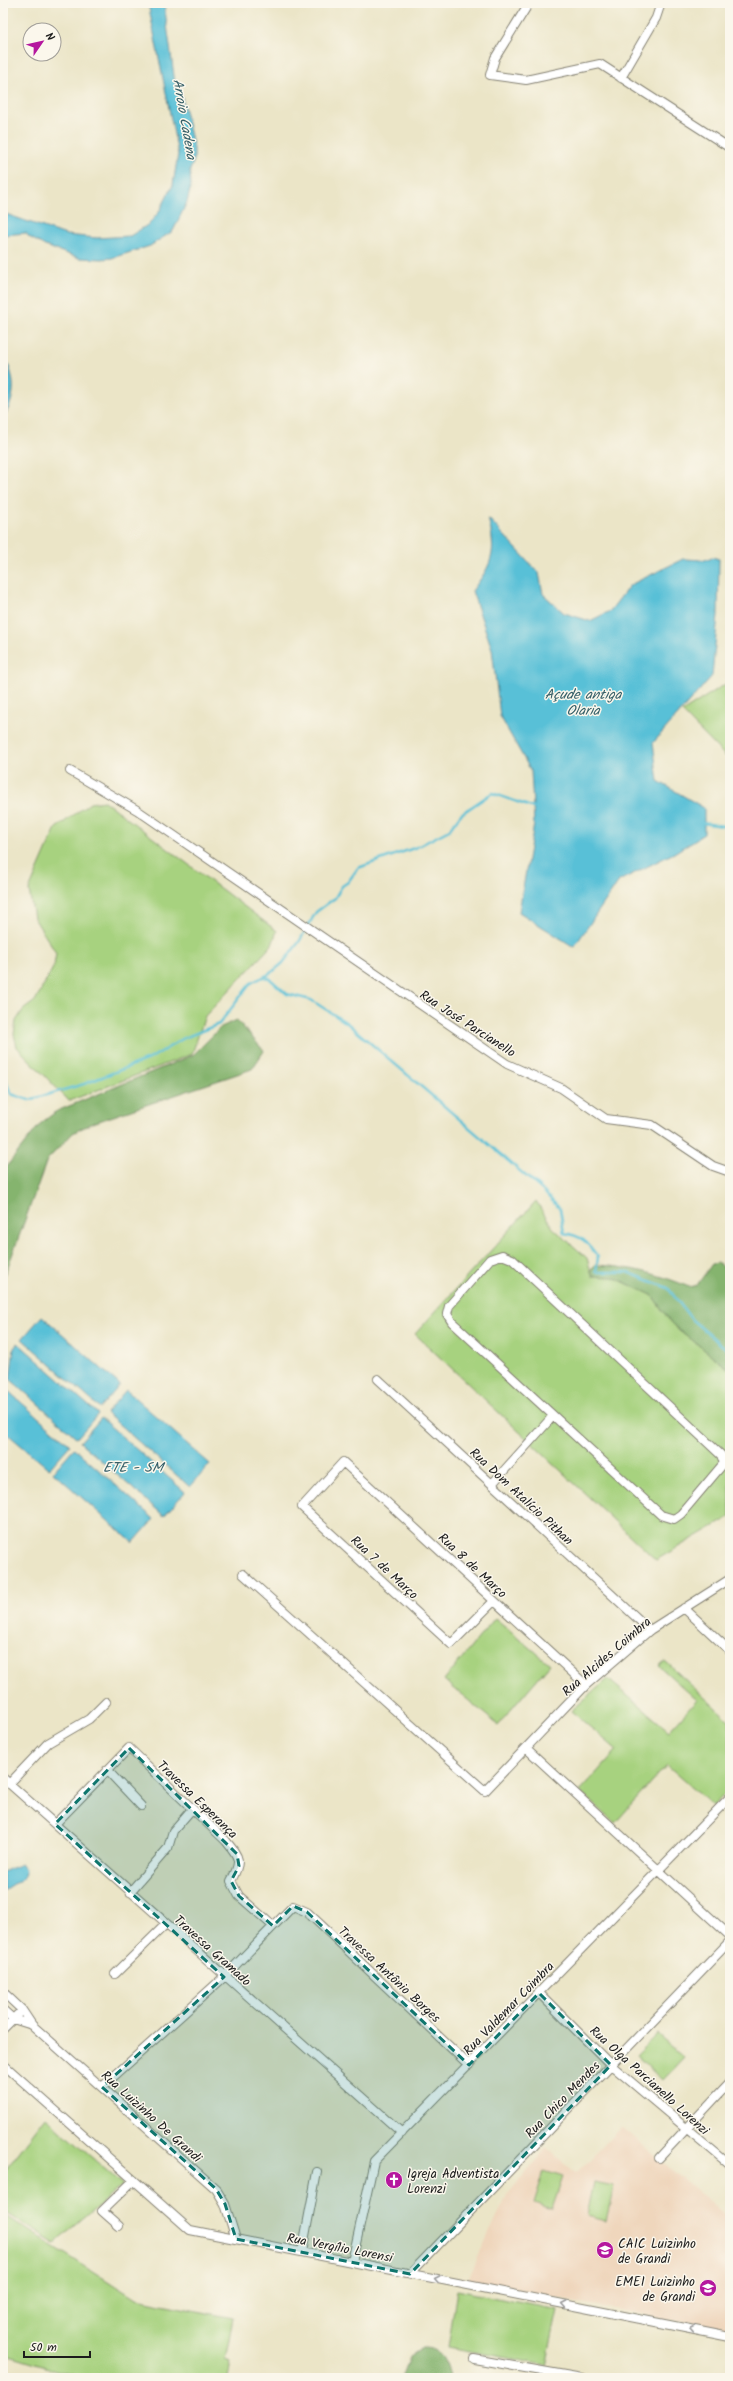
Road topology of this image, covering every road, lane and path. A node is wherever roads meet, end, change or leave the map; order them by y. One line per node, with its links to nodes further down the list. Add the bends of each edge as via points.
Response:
1 (529, 3): 3 (street, via 495,58 490,75 526,80 600,64)
2 (661, 3): 3 (street, via 656,18)
3 (621, 78): 4 (street)
4 (730, 148)
5 (70, 771): 6 (street, Rua José Parcianello, via 138,810 507,1064 561,1088 606,1119 652,1125 713,1166)
6 (730, 1172)
7 (378, 1379): 10 (street, Rua Dom Atalício Pithan)
8 (553, 1416): 8 (street, via 661,1515 674,1519 724,1463 717,1448 512,1259 502,1255 490,1259 449,1306 447,1314 452,1322); 10 (street)
9 (343, 1462): 13 (street, Rua 8 de Março); 13 (street, Rua 7 de Março, via 302,1507 451,1644)
10 (492, 1484): 15 (street, Rua Dom Atalício Pithan)
11 (243, 1574): 19 (street, Rua Alcides Coimbra, via 485,1791)
12 (730, 1579): 14 (street, Rua Alcides Coimbra)
13 (494, 1600): 17 (street, Rua 8 de Março)
14 (684, 1608): 15 (street, Rua Alcides Coimbra); 16 (street)
15 (650, 1630): 17 (street, Rua Alcides Coimbra)
16 (730, 1651)
17 (586, 1685): 19 (street, Rua Alcides Coimbra)
18 (106, 1702): 22 (street, via 89,1719 48,1743)
19 (526, 1748): 27 (street)
20 (107, 1770): 24 (street); 25 (street, Travessa Esperança, via 129,1748); 26 (street)
21 (3, 1778): 22 (street, Travessa Gramado)
22 (10, 1784): 26 (street, Travessa Gramado)
23 (730, 1797): 27 (street, Rua Valdemar Coimbra)
24 (141, 1806)
25 (192, 1809): 28 (street, via 173,1831 168,1848); 30 (street, Travessa Esperança, via 237,1854 239,1866 231,1881 239,1896)
26 (55, 1824): 28 (street, Travessa Gramado)
27 (659, 1871): 31 (street); 36 (street, Rua Valdemar Coimbra)
28 (130, 1892): 29 (street, Travessa Gramado)
29 (166, 1924): 33 (street); 34 (street, Travessa Gramado)
30 (273, 1926): 34 (street); 43 (street, Travessa Antônio Borges, via 293,1906 306,1912)
31 (730, 1936)
32 (730, 1941): 44 (street, Rua Chico Mendes)
33 (115, 1974)
34 (224, 1977): 46 (street); 48 (street, Travessa Gramado)
35 (3, 1992): 38 (street, Rua Luizinho De Grandi)
36 (539, 1993): 43 (street, Rua Valdemar Coimbra); 44 (street, Rua Olga Parcianello Lorenzi)
37 (3, 2010): 39 (street)
38 (22, 2010): 39 (street); 40 (street, Rua Luizinho De Grandi)
39 (13, 2019): 40 (street, Rua Luizinho De Grandi); 41 (street)
40 (32, 2025): 46 (street, Rua Luizinho De Grandi)
41 (3, 2029)
42 (3, 2064): 52 (street, Rua Vergílio Lorensi)
43 (469, 2065): 48 (street, Rua Valdemar Coimbra)
44 (611, 2065): 47 (street, Rua Olga Parcianello Lorenzi); 57 (street, Rua Chico Mendes)
45 (730, 2082): 47 (street)
46 (102, 2087): 54 (street, Rua Luizinho De Grandi, via 216,2189 225,2204)
47 (686, 2129): 49 (street); 50 (street, Rua Olga Parcianello Lorenzi)
48 (402, 2133): 56 (street, Rua Valdemar Coimbra, via 374,2161)
49 (658, 2158)
50 (730, 2165)
51 (317, 2172): 55 (street)
52 (134, 2180): 53 (street, via 102,2211); 54 (street, Rua Vergílio Lorensi, via 190,2230)
53 (119, 2226)
54 (236, 2239): 55 (street, Rua Vergílio Lorensi)
55 (302, 2252): 56 (street, Rua Vergílio Lorensi)
56 (352, 2262): 57 (street, Rua Vergílio Lorensi)
57 (410, 2274): 58 (street, Rua Vergílio Lorensi, one-way to 57)
58 (730, 2337)
59 (474, 2359): 60 (street)
60 (564, 2376): 61 (street)
61 (582, 2378)

